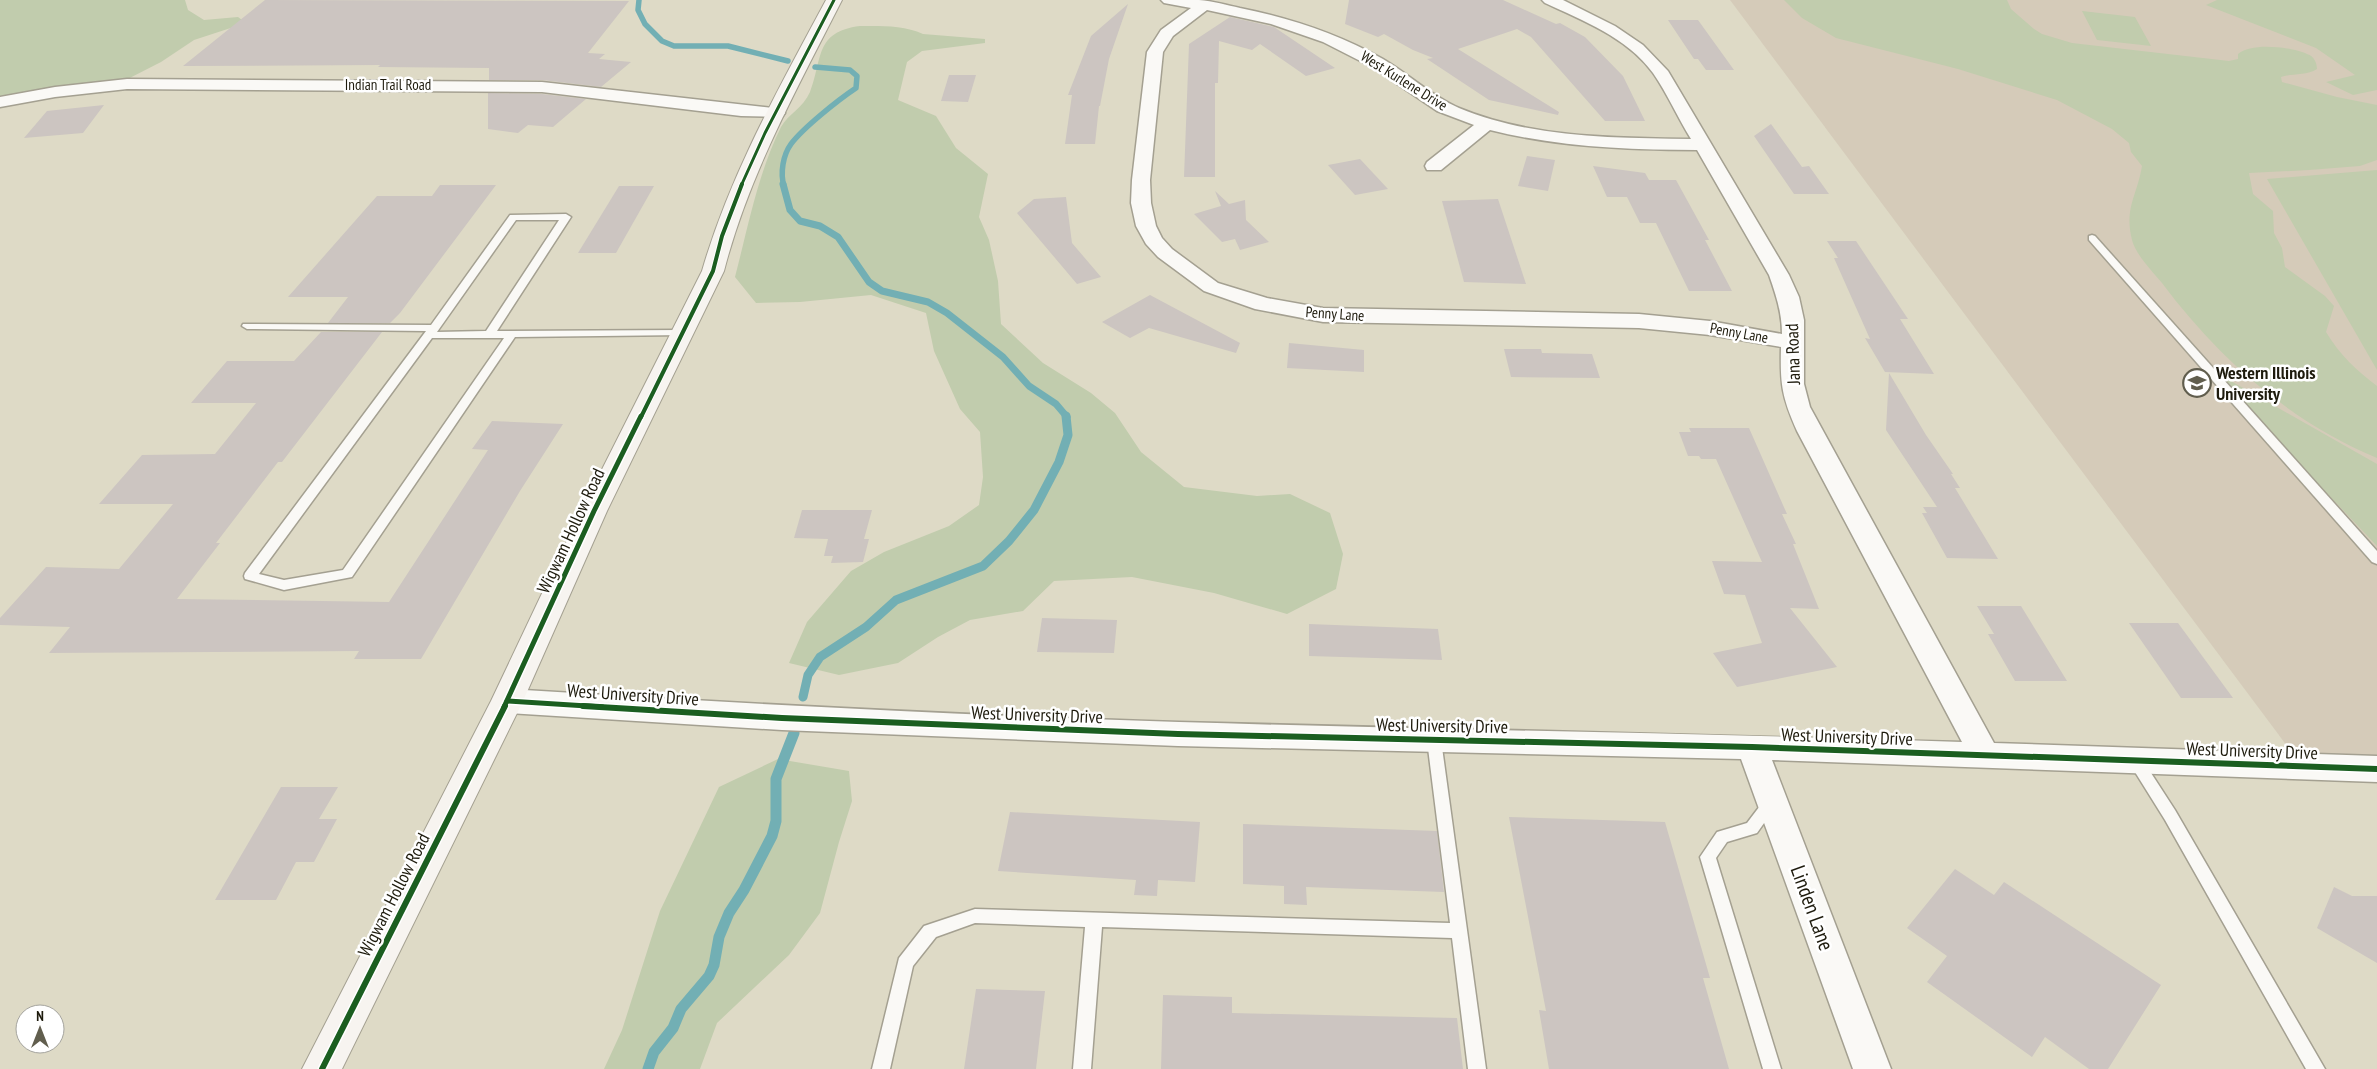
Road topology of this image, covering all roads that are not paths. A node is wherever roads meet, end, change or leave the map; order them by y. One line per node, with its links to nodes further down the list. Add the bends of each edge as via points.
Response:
1 (834, 0): 6 (street, Wigwam Hollow Road)
2 (1169, 0): 4 (street, West Kurlene Drive)
3 (1550, 0): 8 (street, Jana Road, via 1603,26 1640,49 1651,60)
4 (1202, 6): 7 (street, West Kurlene Drive, via 1273,20 1323,36 1378,62 1426,98); 16 (street, Penny Lane, via 1167,33 1155,52 1140,180 1141,203 1153,240 1210,287 1263,304 1323,315 1648,322 1710,328)
5 (0, 102): 6 (street, Indian Trail Road, via 127,84 542,87)
6 (776, 113): 13 (street, Wigwam Hollow Road, via 730,210 713,271)
7 (1486, 124): 8 (street, West Kurlene Drive, via 1578,142); 9 (street)
8 (1703, 145): 16 (street, Jana Road, via 1779,275 1794,320)
9 (1434, 166)
10 (2092, 238): 17 (lane)
11 (247, 326): 12 (lane)
12 (432, 331): 14 (lane); 14 (lane, via 513,217 566,217); 15 (lane, via 250,576 284,585 347,574)
13 (681, 333): 15 (lane); 18 (street, Wigwam Hollow Road, via 594,511)
14 (490, 334): 15 (lane)
15 (512, 334)
16 (1794, 343): 21 (street, Jana Road, via 1792,384 1809,431)
17 (2377, 559)
18 (507, 701): 19 (street, West University Drive, via 782,718 1178,734); 27 (street, Wigwam Hollow Road)
19 (1434, 740): 20 (street, West University Drive); 26 (lane)
20 (1752, 747): 21 (street, West University Drive); 24 (street, Linden Lane)
21 (1985, 756): 22 (street, West University Drive)
22 (2135, 760): 23 (street, West University Drive); 33 (lane, via 2175,823)
23 (2377, 768)
24 (1772, 800): 31 (lane, via 1752,828 1722,837 1708,857); 32 (street, Linden Lane)
25 (1094, 920): 26 (lane); 28 (lane, via 974,916 930,932 905,963); 29 (lane)
26 (1459, 932): 30 (lane)
27 (322, 1069)
28 (881, 1069)
29 (1082, 1069)
30 (1477, 1069)
31 (1772, 1069)
32 (1872, 1069)
33 (2316, 1069)

